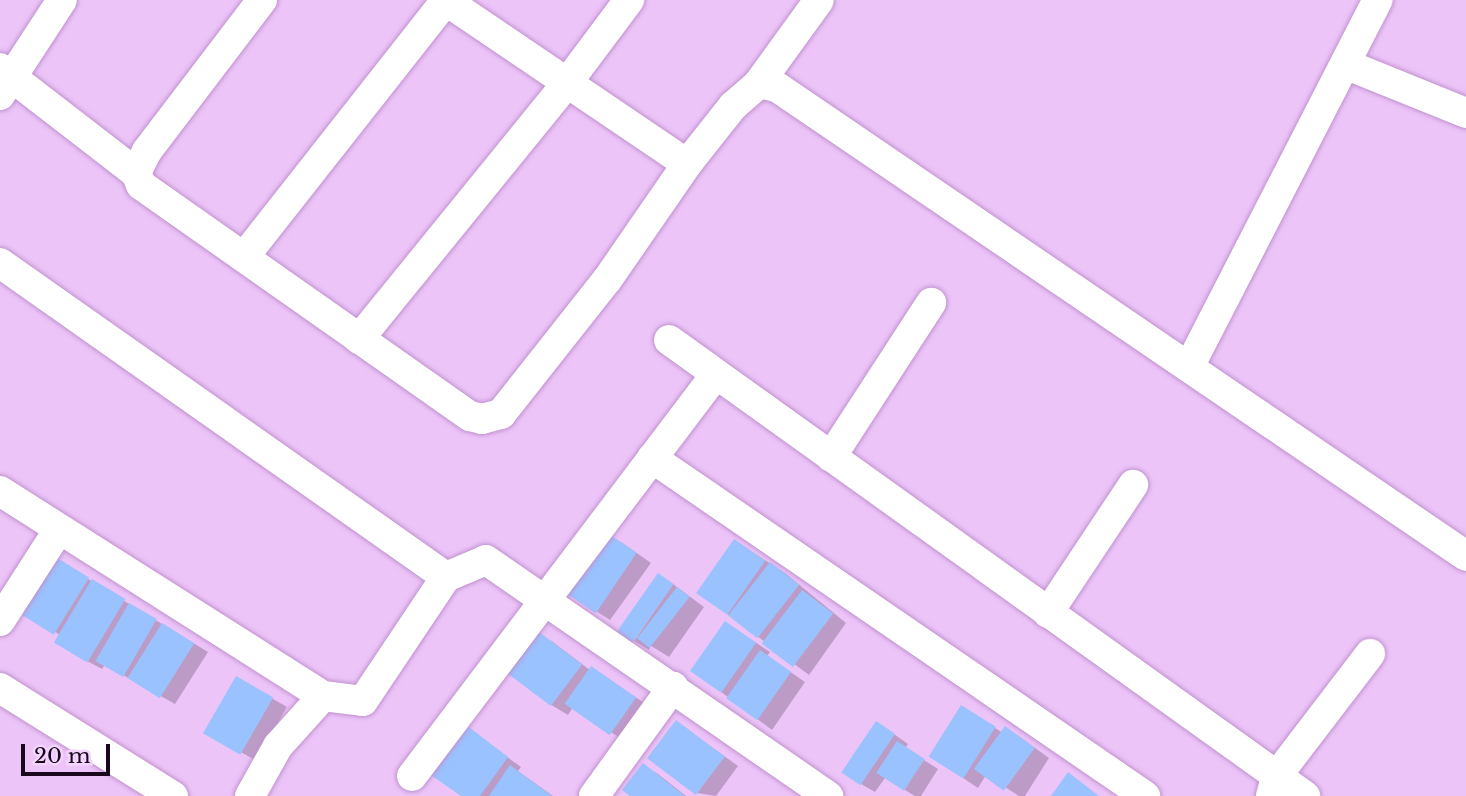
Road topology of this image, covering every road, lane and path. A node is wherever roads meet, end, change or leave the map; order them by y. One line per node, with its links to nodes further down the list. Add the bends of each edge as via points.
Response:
1 (62, 0): 8 (street)
2 (262, 0): 13 (street, via 147,151)
3 (446, 0): 9 (street); 14 (street)
4 (629, 0): 9 (street)
5 (819, 0): 10 (street)
6 (1378, 0): 7 (street)
7 (1345, 64): 11 (street); 19 (street)
8 (4, 80): 13 (street)
9 (567, 83): 12 (street); 17 (street)
10 (759, 83): 12 (street, via 733,106); 19 (street, via 777,87)
11 (1466, 113)
12 (687, 164): 17 (street, via 607,280 501,414 482,419 470,416)
13 (136, 173): 14 (street, via 141,186)
14 (244, 257): 17 (street)
15 (0, 263): 27 (street)
16 (931, 303): 21 (street)
17 (359, 340)
18 (669, 340): 20 (street)
19 (1189, 367): 26 (street)
20 (716, 374): 21 (street); 22 (street)
21 (831, 457): 29 (street)
22 (652, 458): 28 (street); 41 (street)
23 (1133, 485): 29 (street)
24 (0, 491): 25 (street)
25 (60, 529): 30 (street); 34 (street)
26 (1466, 556)
27 (446, 577): 28 (street, via 486,560); 34 (street, via 363,701)
28 (547, 600): 32 (street); 35 (street)
29 (1048, 613): 36 (street)
30 (0, 621)
31 (1370, 654): 36 (street)
32 (673, 687): 37 (street); 40 (street)
33 (0, 688): 38 (street)
34 (323, 696): 39 (street, via 278,746)
35 (412, 776)
36 (1273, 786): 42 (street)
37 (826, 795)
38 (173, 796)
39 (250, 796)
40 (594, 796)
41 (1145, 796)
42 (1304, 796)

